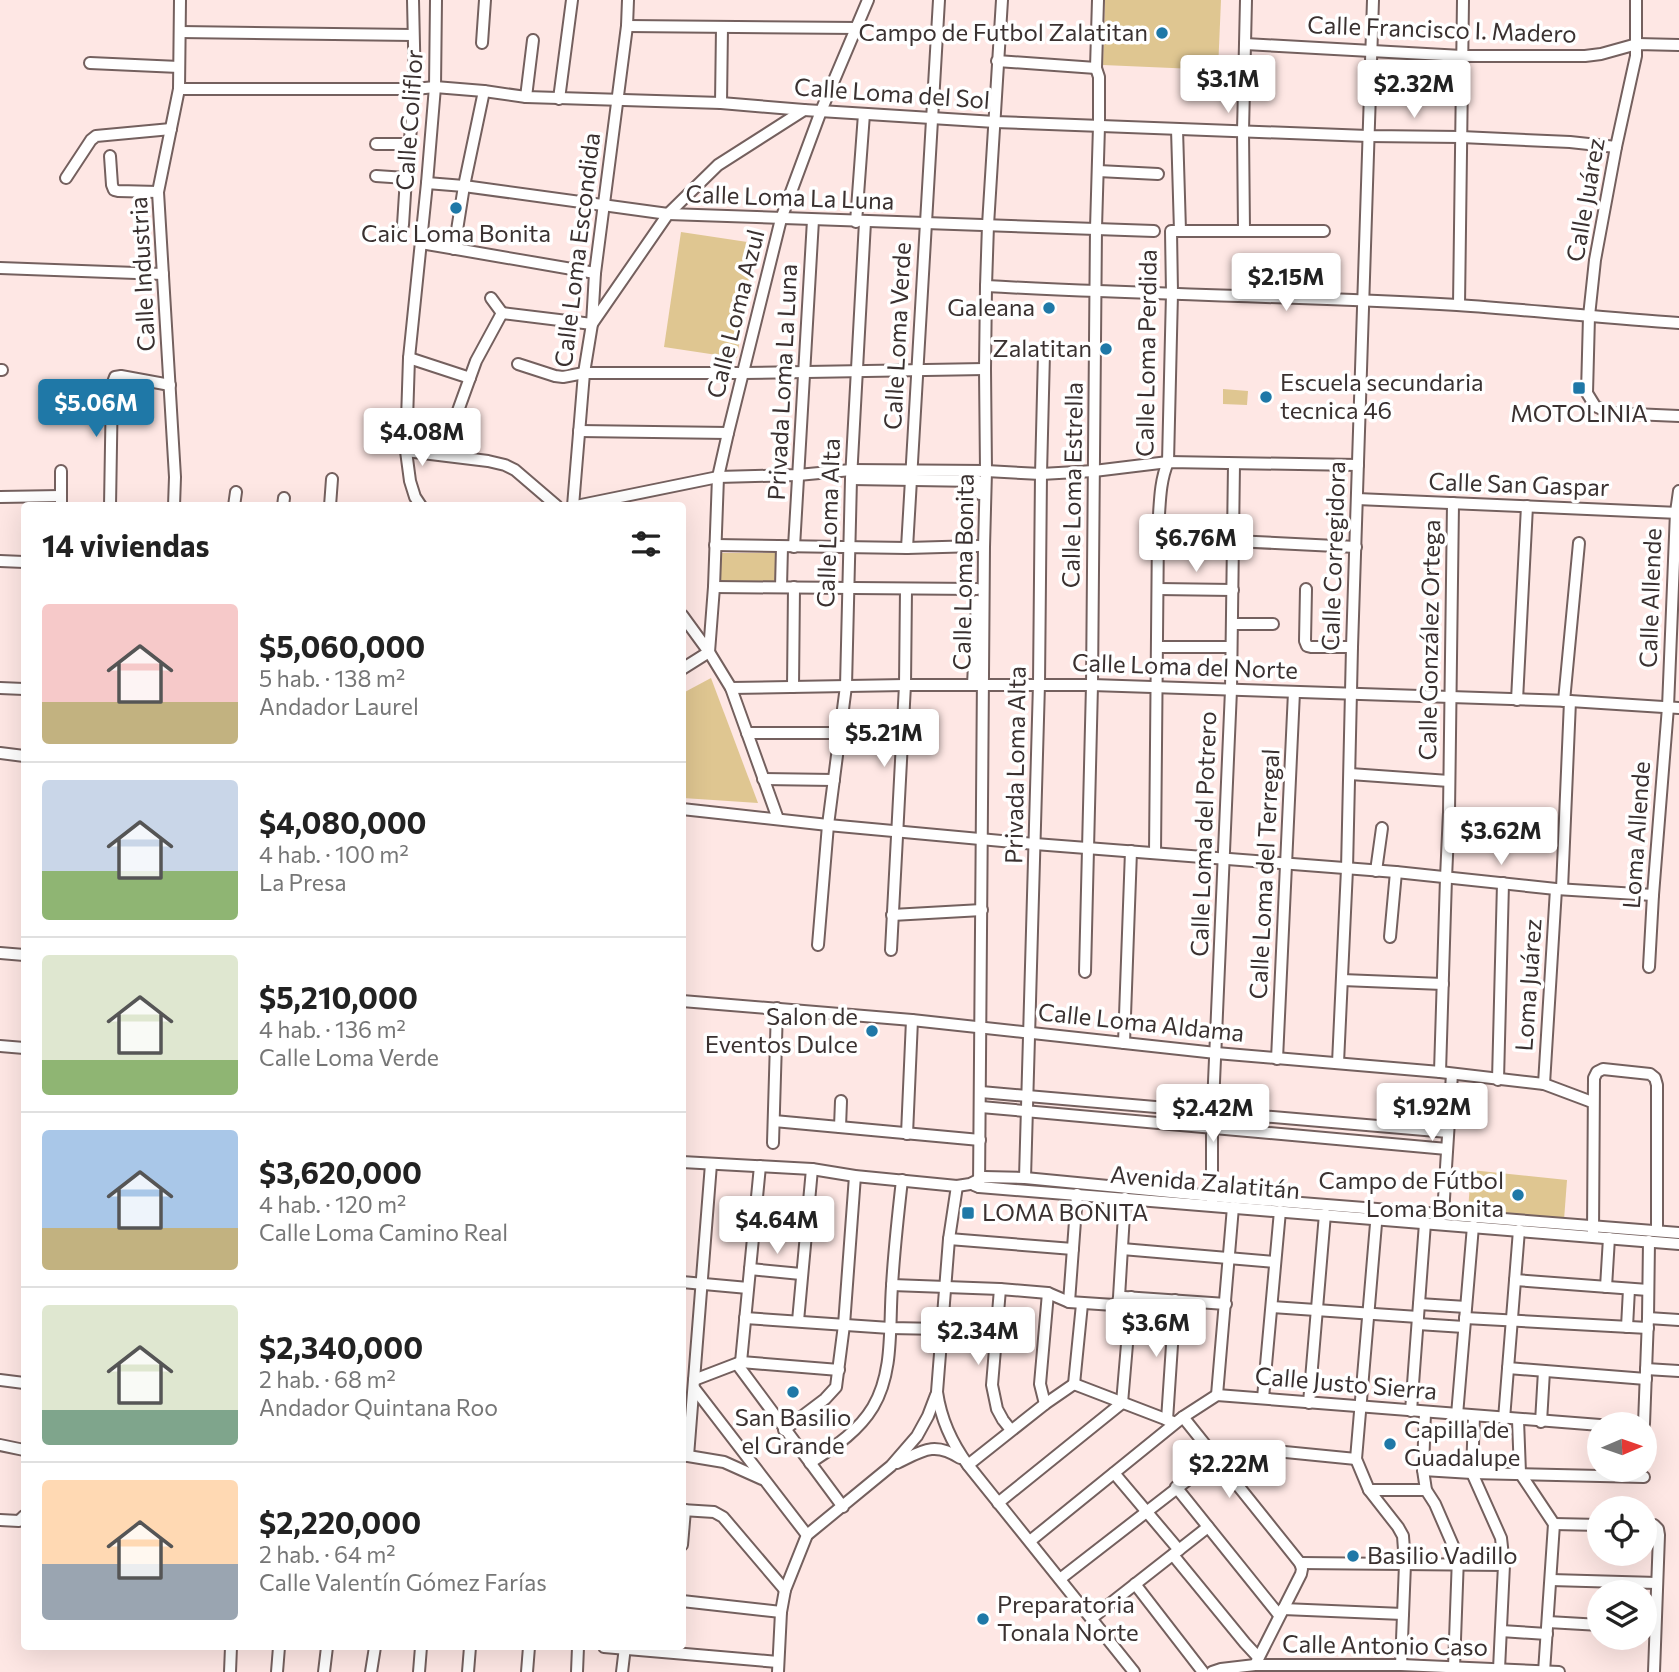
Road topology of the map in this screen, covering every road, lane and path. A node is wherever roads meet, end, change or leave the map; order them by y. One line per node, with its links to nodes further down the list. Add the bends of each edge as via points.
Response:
1 (180, 0): 18 (street, Calle Industria)
2 (412, 0): 19 (street)
3 (436, 0): 31 (street, Calle Coliflor)
4 (485, 0): 21 (street)
5 (572, 0): 36 (street)
6 (628, 0): 15 (street, Calle Loma Escondida)
7 (868, 0): 17 (street, Calle Loma Azul)
8 (939, 0): 42 (street, Calle Loma Verde)
9 (1002, 0): 27 (street, Calle Loma Bonita)
10 (1098, 0): 30 (street, Calle Loma Estrella)
11 (1245, 0): 22 (street)
12 (1373, 0): 25 (street, Calle Corregidora)
13 (1462, 0): 26 (street)
14 (1636, 0): 23 (street, Calle Juárez)
15 (627, 26): 16 (street); 37 (street, Calle Loma Escondida)
16 (722, 27): 17 (street); 38 (street)
17 (858, 28): 40 (street, Calle Loma Azul)
18 (180, 32): 19 (street); 29 (street, Calle Industria)
19 (413, 35): 33 (street)
20 (533, 40): 35 (street)
21 (482, 43)
22 (1245, 44): 25 (street, Calle Francisco I. Madero); 47 (street)
23 (1637, 44): 24 (street, Calle Francisco I. Madero); 26 (street, Calle Francisco I. Madero, via 1585,56); 52 (street, Calle Juárez)
24 (1679, 46)
25 (1371, 50): 26 (street, Calle Francisco I. Madero); 48 (street, Calle Corregidora)
26 (1462, 55): 49 (street)
27 (998, 61): 30 (street); 43 (street, Calle Loma Bonita)
28 (90, 63): 29 (street)
29 (179, 67): 32 (street, Calle Industria)
30 (1096, 68): 44 (street, Calle Loma Estrella)
31 (435, 87): 33 (street, Calle Loma del Sol); 34 (street, Calle Loma del Sol); 59 (street, Calle Coliflor)
32 (179, 89): 33 (street, Calle Loma del Sol); 45 (street, Calle Industria)
33 (415, 89): 51 (street)
34 (484, 91): 35 (street, Calle Loma del Sol); 60 (street)
35 (526, 97): 36 (street, Calle Loma del Sol)
36 (559, 99): 37 (street, Calle Loma del Sol)
37 (618, 99): 38 (street, Calle Loma del Sol); 62 (street, Calle Loma Escondida)
38 (721, 103): 39 (street, Calle Loma del Sol)
39 (804, 110): 40 (street, Calle Loma del Sol); 63 (street, via 718,165)
40 (821, 111): 41 (street, Calle Loma del Sol); 64 (street, Calle Loma Azul)
41 (864, 114): 42 (street, Calle Loma del Sol); 66 (street, Calle Loma Alta)
42 (932, 118): 43 (street, Calle Loma del Sol); 67 (street, Calle Loma Verde)
43 (995, 121): 44 (street, Calle Loma del Sol); 69 (street, Calle Loma Bonita)
44 (1099, 127): 46 (street, Calle Loma del Sol); 54 (street, Calle Loma Estrella)
45 (171, 129): 57 (street, via 96,136); 61 (street, Calle Industria)
46 (1177, 129): 47 (street, Calle Loma del Sol); 73 (street, Calle Loma Perdida)
47 (1243, 131): 48 (street, Calle Loma del Sol); 71 (street)
48 (1367, 136): 49 (street, Calle Loma del Sol); 84 (street, Calle Corregidora)
49 (1461, 136): 52 (street, Calle Loma del Sol); 85 (street)
50 (376, 144): 51 (street)
51 (410, 144): 58 (street)
52 (1616, 147): 87 (street, Calle Juárez)
53 (110, 156): 61 (street, via 114,190)
54 (1098, 171): 55 (street); 70 (street, Calle Loma Estrella)
55 (1158, 174)
56 (376, 176): 58 (street)
57 (66, 178)
58 (406, 178): 68 (street)
59 (428, 183): 60 (street, Calle Loma La Luna); 75 (street, Calle Coliflor)
60 (464, 186): 62 (street, Calle Loma La Luna); 76 (street)
61 (158, 192): 79 (street, Calle Industria)
62 (604, 204): 63 (street, Calle Loma La Luna); 78 (street, Calle Loma Escondida)
63 (668, 214): 64 (street, Calle Loma La Luna); 89 (street)
64 (781, 219): 65 (street, Calle Loma La Luna); 98 (street, Calle Loma Azul)
65 (813, 220): 66 (street, Calle Loma La Luna); 95 (street, Privada Loma La Luna)
66 (860, 222): 67 (street, Calle Loma La Luna); 96 (street, Calle Loma Alta)
67 (925, 224): 69 (street, Calle Loma La Luna); 94 (street, Calle Loma Verde)
68 (403, 225)
69 (988, 225): 70 (street, Calle Loma La Luna); 80 (street, Calle Loma Bonita)
70 (1096, 228): 72 (street, Calle Loma La Luna); 81 (street, Calle Loma Estrella)
71 (1244, 230): 73 (street); 74 (street)
72 (1154, 231)
73 (1176, 231): 82 (street, Calle Loma Perdida)
74 (1324, 231)
75 (421, 243): 76 (street); 91 (street, Calle Coliflor)
76 (454, 249): 78 (street)
77 (0, 268): 79 (street)
78 (595, 273): 89 (street, Calle Loma Escondida)
79 (163, 274): 100 (street, Calle Industria)
80 (986, 286): 81 (street); 93 (street, Calle Loma Bonita)
81 (1096, 292): 82 (street); 111 (street, Calle Loma Estrella)
82 (1172, 293): 84 (street); 106 (street, Calle Loma Perdida)
83 (491, 298): 86 (street)
84 (1364, 301): 85 (street); 108 (street, Calle Corregidora)
85 (1460, 305): 87 (street)
86 (502, 313): 89 (street); 99 (street)
87 (1589, 316): 88 (street); 101 (street, Calle Juárez, via 1587,393 1595,406 1610,413)
88 (1679, 323)
89 (592, 324): 97 (street, Calle Loma Escondida)
90 (1044, 352): 112 (street, Privada Loma Alta)
91 (409, 358): 99 (street); 104 (street, Calle Coliflor)
92 (519, 364): 97 (street, via 555,376)
93 (985, 369): 94 (street); 110 (street, Calle Loma Bonita)
94 (917, 370): 96 (street); 115 (street, Calle Loma Verde)
95 (804, 372): 96 (street); 98 (street); 113 (street, Privada Loma La Luna)
96 (856, 372): 114 (street, Calle Loma Alta)
97 (584, 373): 98 (street); 102 (street, Calle Loma Escondida)
98 (743, 373): 103 (street, Calle Loma Azul)
99 (470, 378): 105 (street)
100 (170, 385): 123 (street, via 115,377); 124 (street, Calle Industria)
101 (1679, 416)
102 (579, 431): 103 (street); 129 (street, Calle Loma Escondida)
103 (729, 433): 116 (street, Calle Loma Azul)
104 (406, 451): 105 (street); 127 (street, Calle Coliflor)
105 (442, 455): 128 (street, via 505,465)
106 (1168, 462): 107 (street); 111 (street); 134 (street, Calle Loma Perdida)
107 (1234, 464): 108 (street); 135 (street, Calle Loma del Potrero)
108 (1358, 466): 121 (street, Calle Corregidora)
109 (61, 471): 122 (street)
110 (986, 471): 112 (street); 115 (street); 165 (street, Calle Loma Bonita)
111 (1094, 471): 112 (street); 166 (street, Calle Loma Estrella)
112 (1041, 474): 163 (street, Privada Loma Alta)
113 (798, 475): 114 (street); 116 (street); 140 (street, Privada Loma La Luna)
114 (851, 475): 115 (street); 141 (street, Calle Loma Alta)
115 (911, 475): 138 (street, via 978,481); 143 (street, Calle Loma Verde)
116 (718, 477): 130 (street); 137 (street, Calle Loma Azul)
117 (332, 479): 126 (street)
118 (1679, 491): 133 (street, Calle Allende)
119 (236, 492): 125 (street)
120 (0, 497): 122 (street)
121 (1357, 499): 131 (street, Calle San Gaspar); 142 (street, Calle Corregidora)
122 (61, 501)
123 (110, 502)
124 (174, 502)
125 (235, 502)
126 (330, 502)
127 (418, 502)
128 (552, 502)
129 (574, 502)
130 (607, 502)
131 (1453, 503): 132 (street, Calle San Gaspar); 176 (street, Calle González Ortega)
132 (1527, 506): 133 (street, Calle San Gaspar); 177 (street)
133 (1677, 512): 179 (street, Calle Allende)
134 (1158, 529): 135 (street); 152 (street, Calle Loma Perdida)
135 (1234, 535): 142 (street); 154 (street, Calle Loma del Potrero)
136 (1579, 543): 178 (street, Loma Juárez)
137 (715, 545): 139 (street); 146 (street, Calle Loma Azul)
138 (978, 546): 143 (street); 151 (street)
139 (782, 547): 140 (street); 147 (street)
140 (794, 547): 141 (street)
141 (848, 547): 143 (street); 149 (street, Calle Loma Alta)
142 (1356, 547): 160 (street, Calle Corregidora)
143 (907, 548)
144 (0, 561): 145 (street)
145 (21, 562)
146 (714, 587): 147 (street); 161 (street, Calle Loma Azul)
147 (782, 587): 148 (street)
148 (794, 587): 149 (street); 168 (street)
149 (848, 588): 150 (street); 167 (street, Calle Loma Alta)
150 (906, 589): 151 (street); 164 (street)
151 (977, 589): 165 (street)
152 (1158, 589): 154 (street); 158 (street, Calle Loma Perdida)
153 (1306, 589): 160 (street, via 1307,646)
154 (1233, 590): 156 (street, Calle Loma del Potrero)
155 (686, 620): 161 (street)
156 (1232, 624): 157 (street); 159 (street, Calle Loma del Potrero)
157 (1273, 624)
158 (1157, 647): 159 (street); 169 (street, Calle Loma Perdida)
159 (1231, 647): 173 (street, Calle Loma del Potrero)
160 (1352, 647): 175 (street, Calle Corregidora)
161 (709, 652): 162 (street); 171 (street)
162 (686, 667)
163 (1040, 684): 165 (street, Calle Loma del Norte); 166 (street, Calle Loma del Norte); 194 (street, Privada Loma Alta)
164 (905, 685): 165 (street, Calle Loma del Norte); 167 (street, Calle Loma del Norte); 192 (street)
165 (978, 685): 193 (street, Calle Loma Bonita)
166 (1092, 685): 169 (street, Calle Loma del Norte); 195 (street, Calle Loma Estrella)
167 (846, 686): 168 (street, Calle Loma del Norte); 181 (street, Calle Loma Alta)
168 (793, 687): 171 (street, Calle Loma del Norte)
169 (1156, 687): 173 (street, Calle Loma del Norte); 197 (street, Calle Loma Perdida)
170 (0, 688): 172 (street)
171 (731, 688): 180 (street)
172 (21, 689)
173 (1231, 690): 174 (street, Calle Loma del Norte); 198 (street, Calle Loma del Potrero)
174 (1294, 692): 175 (street, Calle Loma del Norte); 199 (street, Calle Loma del Terregal)
175 (1351, 694): 176 (street, Calle Loma del Norte); 184 (street, Calle Corregidora)
176 (1451, 698): 177 (street, Calle Loma del Norte); 187 (street, Calle González Ortega)
177 (1517, 700): 178 (street, Calle Loma del Norte)
178 (1567, 701): 179 (street, Calle Loma del Norte); 205 (street, Loma Juárez)
179 (1674, 708): 206 (street, Loma Allende)
180 (747, 733): 181 (street); 185 (street)
181 (840, 733): 186 (street, Calle Loma Alta)
182 (0, 753): 183 (street)
183 (21, 756)
184 (1350, 774): 187 (street); 200 (street, Calle Corregidora)
185 (763, 779): 186 (street); 189 (street)
186 (834, 780): 190 (street, Calle Loma Alta)
187 (1449, 780): 203 (street, Calle González Ortega)
188 (686, 809): 189 (street)
189 (778, 819): 190 (street)
190 (828, 825): 192 (street); 210 (street)
191 (1382, 828): 201 (street)
192 (896, 830): 193 (street); 208 (street)
193 (983, 839): 194 (street); 207 (street, Calle Loma Bonita)
194 (1035, 844): 195 (street); 222 (street, Privada Loma Alta)
195 (1088, 848): 196 (street); 215 (street, Calle Loma Estrella)
196 (1131, 851): 197 (street); 223 (street)
197 (1154, 853): 198 (street)
198 (1224, 860): 199 (street); 226 (street, Calle Loma del Potrero)
199 (1287, 864): 200 (street); 227 (street, Calle Loma del Terregal)
200 (1347, 869): 201 (street); 216 (street, Calle Corregidora)
201 (1377, 871): 202 (street)
202 (1396, 872): 203 (street); 209 (street)
203 (1446, 878): 204 (street); 217 (street, Calle González Ortega)
204 (1503, 883): 205 (street); 230 (street)
205 (1559, 889): 206 (street); 231 (street, Loma Juárez)
206 (1653, 895): 214 (street, Loma Allende)
207 (982, 909): 208 (street); 221 (street, Calle Loma Bonita)
208 (892, 915): 211 (street)
209 (1390, 937)
210 (818, 945)
211 (891, 950)
212 (0, 953): 213 (street)
213 (21, 955)
214 (1649, 967)
215 (1085, 972)
216 (1342, 980): 217 (street); 228 (street, Calle Corregidora)
217 (1443, 984): 229 (street, Calle González Ortega)
218 (686, 1001): 219 (street, Calle Loma Aldama)
219 (777, 1008): 220 (street, Calle Loma Aldama); 239 (street)
220 (912, 1020): 221 (street, Calle Loma Aldama); 243 (street)
221 (982, 1027): 222 (street, Calle Loma Aldama); 232 (street, Calle Loma Bonita)
222 (1028, 1032): 223 (street, Calle Loma Aldama); 233 (street, Privada Loma Alta)
223 (1124, 1043): 226 (street, Calle Loma Aldama)
224 (0, 1046): 225 (street)
225 (21, 1048)
226 (1216, 1053): 227 (street, Calle Loma Aldama); 238 (street, Calle Loma del Potrero)
227 (1277, 1059): 228 (street, Calle Loma Aldama)
228 (1338, 1063): 229 (street, Calle Loma Aldama)
229 (1446, 1073): 230 (street, Calle Loma Aldama); 242 (street, Calle González Ortega)
230 (1498, 1080): 231 (street, Calle Loma Aldama)
231 (1544, 1084): 235 (street, Calle Loma Aldama)
232 (981, 1092): 233 (street); 236 (street, Calle Loma Bonita)
233 (1027, 1096): 237 (street, Privada Loma Alta); 238 (street)
234 (841, 1101): 240 (street)
235 (1592, 1102): 267 (street); 268 (street, via 1594,1077 1603,1069 1655,1078)
236 (981, 1107): 237 (street); 244 (street, Calle Loma Bonita)
237 (1027, 1111): 241 (street); 252 (street, Privada Loma Alta)
238 (1213, 1112): 241 (street, Calle Loma del Potrero); 242 (street)
239 (774, 1121): 240 (street); 245 (street)
240 (839, 1127): 243 (street)
241 (1212, 1128): 246 (street); 258 (street, Calle Loma del Potrero)
242 (1448, 1132): 246 (street, Calle González Ortega)
243 (906, 1134): 244 (street)
244 (981, 1140): 254 (street, Calle Loma Bonita)
245 (773, 1143)
246 (1447, 1149): 263 (street, Calle González Ortega)
247 (686, 1162): 248 (street)
248 (711, 1164): 249 (street); 282 (street)
249 (760, 1166): 250 (street, via 777,1161); 278 (street)
250 (812, 1169): 251 (street); 279 (street)
251 (855, 1176): 253 (street); 307 (street)
252 (1025, 1178): 254 (street, Avenida Zalatitán, via 993,1176); 258 (street, Avenida Zalatitán)
253 (902, 1180): 255 (street); 283 (street)
254 (976, 1183): 255 (street); 256 (street, Avenida Zalatitán)
255 (957, 1186): 271 (street)
256 (1077, 1194): 257 (street, Avenida Zalatitán); 274 (street)
257 (1125, 1198): 258 (street, Avenida Zalatitán); 275 (street)
258 (1212, 1200): 259 (street, Avenida Zalatitán); 262 (street, Avenida Zalatitán)
259 (1233, 1207): 260 (street, Avenida Zalatitán); 276 (street)
260 (1280, 1211): 261 (street, Avenida Zalatitán); 277 (street)
261 (1325, 1214): 262 (street, Avenida Zalatitán); 298 (street)
262 (1377, 1214): 263 (street, Avenida Zalatitán); 264 (street, Avenida Zalatitán); 299 (street)
263 (1443, 1214): 267 (street, Avenida Zalatitán)
264 (1425, 1223): 265 (street, Avenida Zalatitán); 296 (street)
265 (1473, 1227): 266 (street, Avenida Zalatitán); 300 (street)
266 (1520, 1230): 267 (street, Avenida Zalatitán); 280 (street)
267 (1593, 1231): 268 (street, Avenida Zalatitán); 270 (street, Avenida Zalatitán)
268 (1657, 1231): 269 (street, Avenida Zalatitán)
269 (1679, 1233)
270 (1609, 1238): 272 (street, Avenida Zalatitán); 285 (street)
271 (949, 1239): 274 (street); 284 (street)
272 (1649, 1241): 273 (street, Avenida Zalatitán); 289 (street)
273 (1679, 1244)
274 (1073, 1249): 293 (street)
275 (1122, 1249): 276 (street); 291 (street)
276 (1229, 1258): 277 (street); 295 (street)
277 (1275, 1262): 297 (street)
278 (750, 1269): 279 (street); 286 (street)
279 (801, 1274): 304 (street)
280 (1515, 1280): 285 (street); 302 (street)
281 (686, 1282): 282 (street)
282 (702, 1284): 286 (street); 319 (street)
283 (892, 1285): 284 (street); 309 (street)
284 (946, 1287): 287 (street); 310 (street)
285 (1606, 1287): 288 (street)
286 (748, 1288): 301 (street)
287 (1000, 1289): 290 (street); 340 (street, via 992,1385 997,1409)
288 (1629, 1289): 289 (street); 308 (street)
289 (1648, 1290): 306 (street)
290 (1048, 1293): 293 (street); 326 (street, via 1040,1384)
291 (1123, 1299): 292 (street); 294 (street, via 1114,1304); 324 (street)
292 (1175, 1300): 295 (street); 335 (street)
293 (1069, 1302): 294 (street)
294 (1082, 1304): 320 (street)
295 (1226, 1304): 322 (street)
296 (1419, 1304): 300 (street); 305 (street)
297 (1272, 1307): 298 (street); 323 (street)
298 (1317, 1310): 299 (street); 325 (street)
299 (1369, 1314): 305 (street); 327 (street)
300 (1465, 1317): 302 (street); 305 (street); 332 (street)
301 (745, 1318): 304 (street); 311 (street)
302 (1511, 1320): 308 (street); 312 (street)
303 (1679, 1320): 306 (street)
304 (798, 1321): 307 (street)
305 (1418, 1321): 329 (street)
306 (1648, 1323): 308 (street); 316 (street)
307 (844, 1325): 309 (street); 313 (street)
308 (1627, 1327)
309 (890, 1328): 310 (street); 347 (street, via 886,1374 873,1408 844,1440)
310 (942, 1329): 321 (street)
311 (739, 1363): 313 (street); 319 (street); 339 (street)
312 (1508, 1368): 314 (street); 334 (street)
313 (839, 1370): 339 (street, via 836,1387)
314 (1544, 1371): 316 (street); 337 (street)
315 (1679, 1371): 316 (street)
316 (1646, 1374): 331 (street)
317 (0, 1380): 318 (street)
318 (21, 1383)
319 (694, 1384): 328 (street); 355 (street)
320 (1074, 1384): 324 (street); 326 (street)
321 (937, 1392): 348 (street, via 945,1428); 349 (street, via 917,1436)
322 (1217, 1395): 323 (street, Calle Justo Sierra); 335 (street)
323 (1263, 1398): 325 (street, Calle Justo Sierra)
324 (1122, 1403): 335 (street); 359 (street)
325 (1309, 1403): 327 (street, Calle Justo Sierra)
326 (1045, 1404): 340 (street)
327 (1361, 1407): 329 (street, Calle Justo Sierra); 346 (street)
328 (687, 1411): 341 (street)
329 (1411, 1411): 330 (street, Calle Justo Sierra)
330 (1425, 1412): 332 (street, Calle Justo Sierra); 350 (street)
331 (1644, 1412)
332 (1457, 1415): 333 (street, Calle Justo Sierra)
333 (1474, 1416): 334 (street, Calle Justo Sierra); 352 (street)
334 (1504, 1419): 336 (street, Calle Justo Sierra)
335 (1175, 1420): 345 (street); 351 (street)
336 (1518, 1420): 337 (street, Calle Justo Sierra); 353 (street)
337 (1541, 1422): 338 (street, Calle Justo Sierra)
338 (1587, 1424)
339 (785, 1430): 347 (street)
340 (1011, 1430): 348 (street)
341 (686, 1434)
342 (0, 1445): 343 (street)
343 (21, 1449)
344 (686, 1456): 355 (street, via 724,1462)
345 (1216, 1458): 346 (street, via 1244,1447); 356 (street); 375 (street)
346 (1356, 1459): 357 (street)
347 (810, 1463): 360 (street)
348 (966, 1463): 349 (street, via 947,1450 933,1449); 359 (street)
349 (891, 1466): 360 (street)
350 (1423, 1470): 352 (street); 358 (street)
351 (1114, 1473): 362 (street); 370 (street)
352 (1472, 1473): 353 (street); 374 (street, via 1501,1538)
353 (1520, 1473): 354 (street); 365 (street)
354 (1587, 1475)
355 (765, 1480): 369 (street)
356 (1176, 1487): 362 (street); 367 (street)
357 (1369, 1490): 358 (street); 372 (street, via 1403,1536)
358 (1426, 1490): 373 (street, via 1457,1552)
359 (998, 1503): 370 (street)
360 (842, 1507): 369 (street)
361 (686, 1510): 381 (street, via 723,1517)
362 (1146, 1511): 371 (street); 376 (street)
363 (21, 1519): 364 (street)
364 (0, 1520)
365 (1554, 1524): 366 (street); 377 (street)
366 (1587, 1525)
367 (1208, 1527): 371 (street); 384 (street)
368 (1657, 1528): 379 (street)
369 (807, 1535): 381 (street)
370 (1030, 1541): 376 (street)
371 (1176, 1552): 380 (street); 401 (street)
372 (1405, 1564): 373 (street); 375 (street); 385 (street)
373 (1458, 1564): 374 (street); 404 (street)
374 (1504, 1565): 389 (street)
375 (1301, 1566): 384 (street)
376 (1060, 1580): 386 (street)
377 (1551, 1580): 378 (street); 388 (street)
378 (1587, 1581)
379 (1657, 1583)
380 (1135, 1584): 386 (street); 416 (street)
381 (785, 1590): 383 (street)
382 (686, 1601): 383 (street)
383 (781, 1612): 402 (street)
384 (1281, 1612): 385 (street); 401 (street)
385 (1403, 1614): 403 (street)
386 (1092, 1618): 415 (street)
387 (1587, 1626): 388 (street)
388 (1548, 1628): 389 (street); 418 (street)
389 (1501, 1631): 405 (street)
390 (231, 1650): 406 (street)
391 (279, 1650): 407 (street)
392 (327, 1650): 408 (street)
393 (375, 1650): 409 (street)
394 (421, 1650): 410 (street)
395 (470, 1650): 411 (street)
396 (529, 1650): 412 (street)
397 (578, 1650): 413 (street)
398 (625, 1650): 414 (street)
399 (641, 1650): 402 (street)
400 (1652, 1650): 420 (street)
401 (1257, 1661): 403 (street, Calle Antonio Caso); 417 (street, Calle Antonio Caso)
402 (778, 1667)
403 (1397, 1667): 404 (street, Calle Antonio Caso)
404 (1454, 1667): 405 (street, Calle Antonio Caso)
405 (1499, 1669): 418 (street, Calle Antonio Caso)
406 (230, 1672)
407 (277, 1672)
408 (324, 1672)
409 (371, 1672)
410 (419, 1672)
411 (468, 1672)
412 (527, 1672)
413 (577, 1672)
414 (622, 1672)
415 (1135, 1672)
416 (1203, 1672)
417 (1212, 1672)
418 (1544, 1672): 419 (street, Calle Antonio Caso)
419 (1559, 1672)
420 (1654, 1672)

